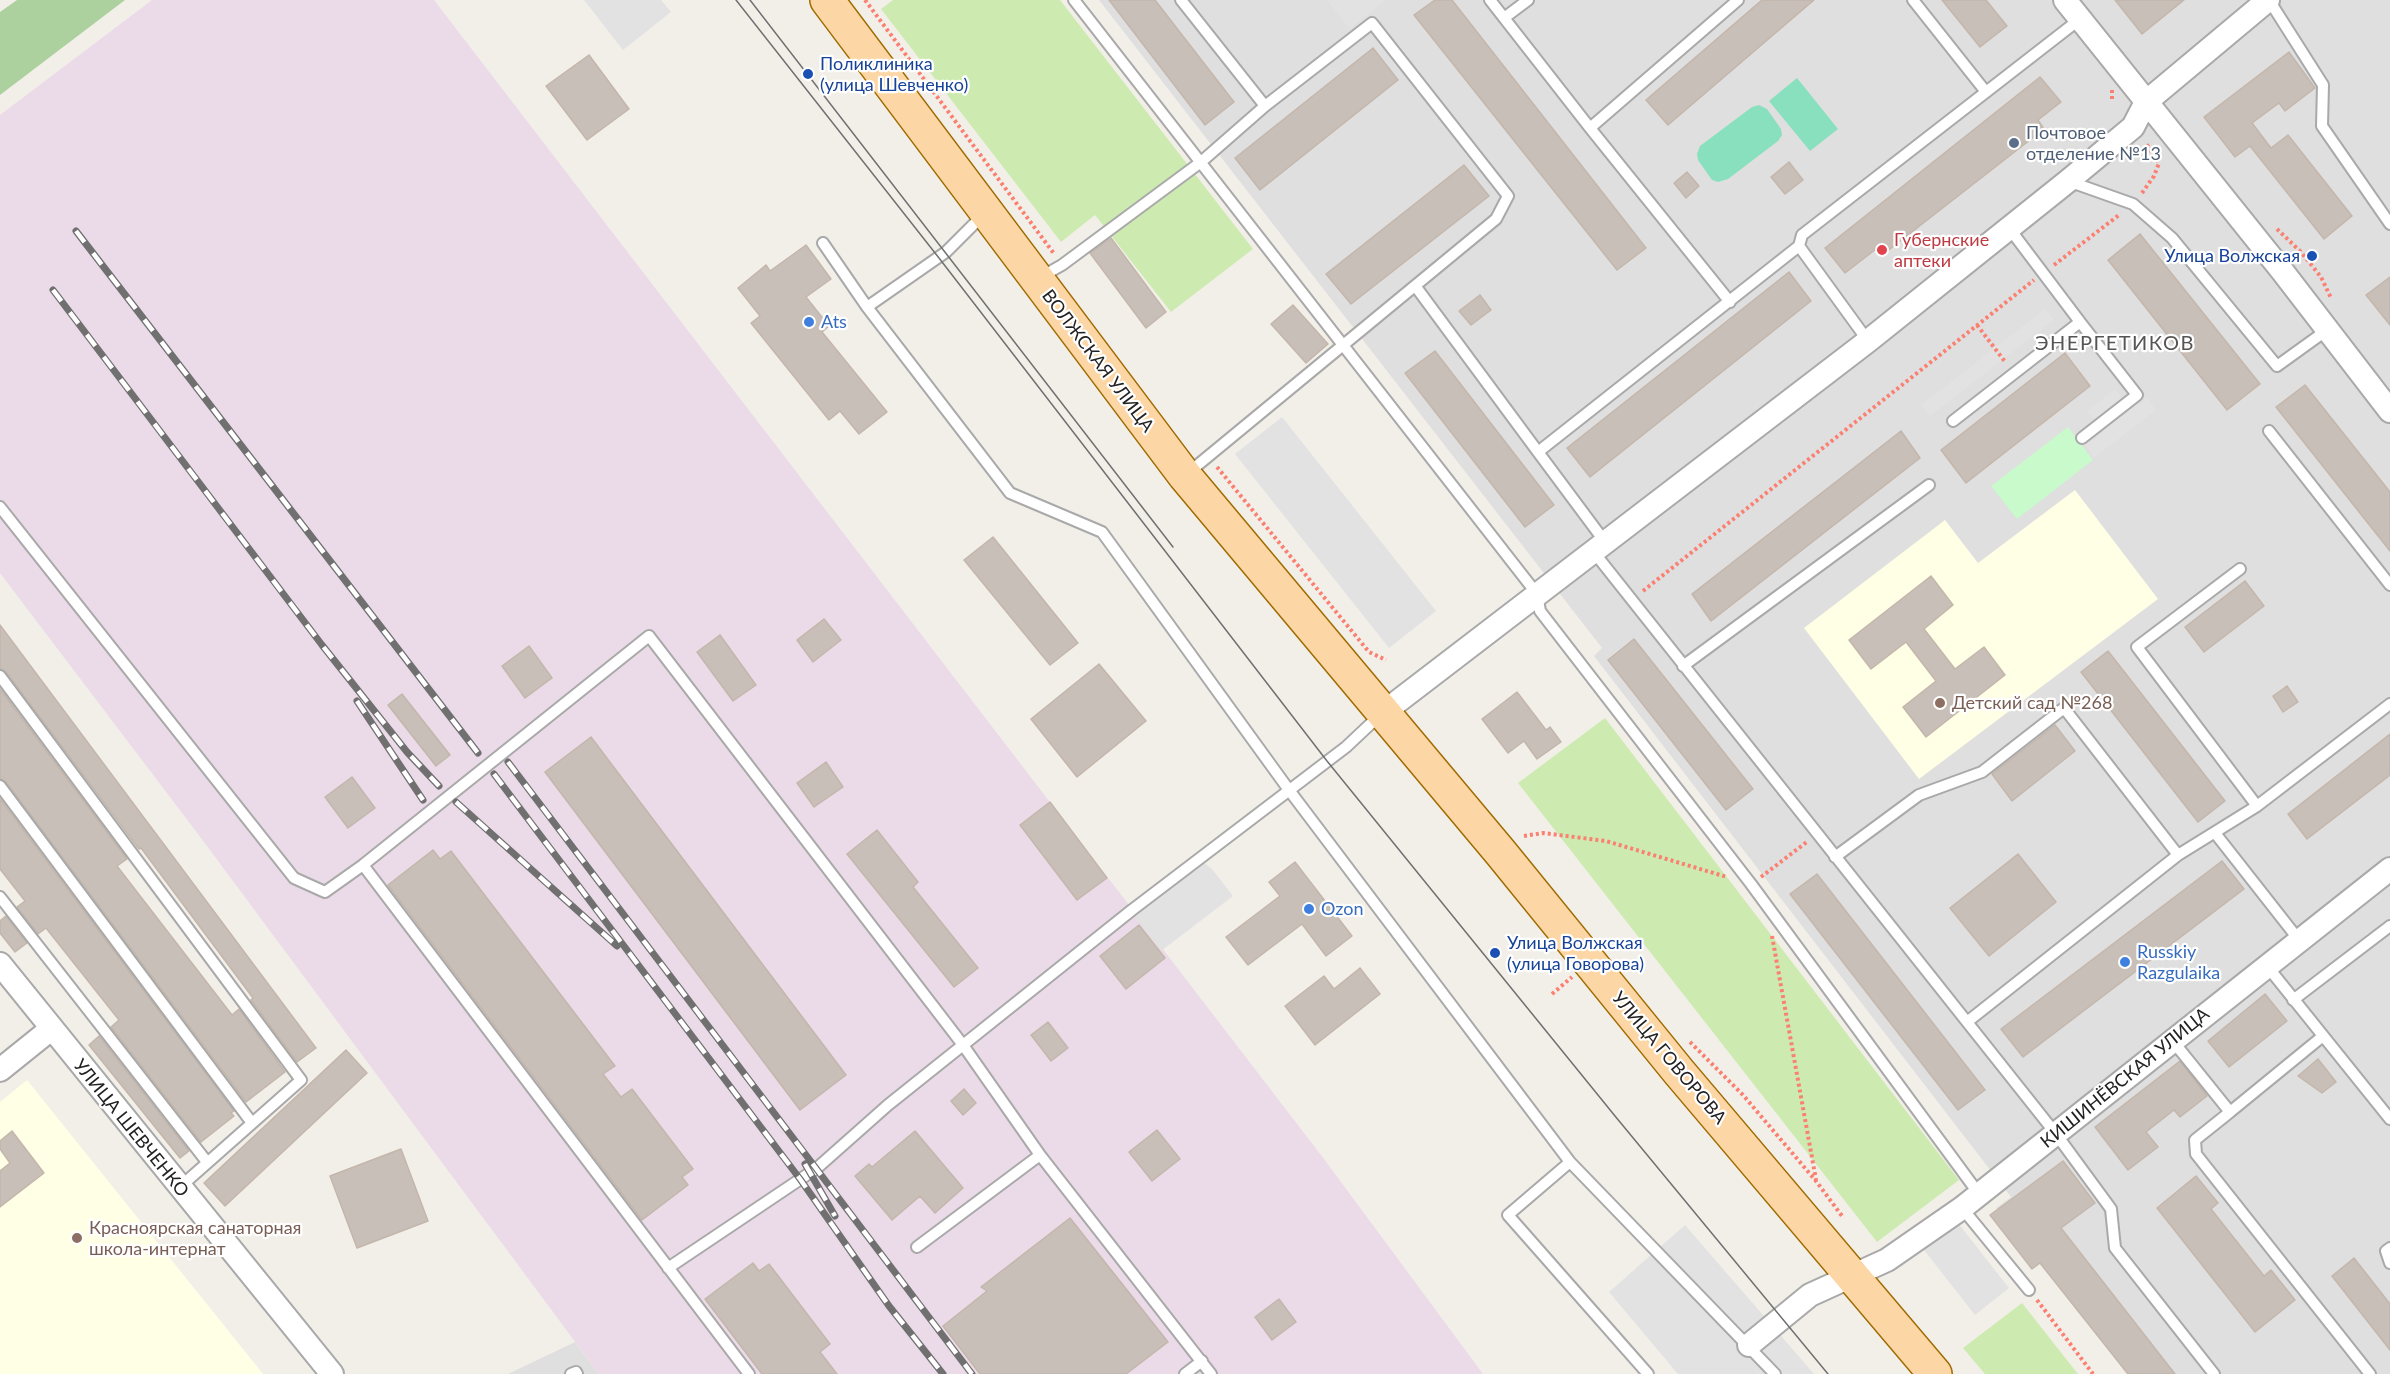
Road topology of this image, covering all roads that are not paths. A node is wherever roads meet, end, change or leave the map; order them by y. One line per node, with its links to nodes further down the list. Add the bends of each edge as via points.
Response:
1 (1074, 0): 15 (lane)
2 (1181, 0): 13 (lane)
3 (1490, 0): 10 (lane)
4 (1527, 0): 10 (lane)
5 (1738, 0): 14 (lane)
6 (1913, 0): 11 (lane)
7 (2269, 0): 12 (street); 18 (lane, via 2323,85 2322,126)
8 (843, 5): 17 (main road, ВОЛЖСКАЯ УЛИЦА)
9 (2072, 6): 11 (lane); 12 (street)
10 (1504, 18): 14 (lane)
11 (1986, 92): 21 (lane, via 1802,235)
12 (2146, 102): 16 (street, via 2133,127); 27 (street)
13 (1265, 106): 15 (lane); 23 (lane, via 1372,23 1508,196 1496,219)
14 (1590, 128): 24 (lane)
15 (1201, 162): 22 (lane); 29 (lane)
16 (2067, 180): 19 (street); 27 (lane, via 2133,204 2172,237 2277,366)
17 (985, 213): 22 (main road, ВОЛЖСКАЯ УЛИЦА); 25 (lane, via 946,252)
18 (2390, 224)
19 (2009, 227): 26 (lane); 28 (street)
20 (823, 243): 25 (lane)
21 (1799, 246): 24 (lane); 28 (lane)
22 (1049, 272): 35 (main road, ВОЛЖСКАЯ УЛИЦА)
23 (1416, 287): 29 (lane); 34 (lane)
24 (1730, 302): 34 (lane)
25 (867, 307): 47 (lane, via 1010,493 1102,532)
26 (2080, 322): 31 (lane); 33 (lane, via 2137,395)
27 (2327, 330): 30 (street)
28 (1868, 341): 38 (street)
29 (1344, 345): 35 (lane); 41 (lane)
30 (2390, 411)
31 (1953, 421)
32 (2269, 431): 40 (lane)
33 (2082, 438)
34 (1538, 452): 38 (lane)
35 (1197, 466): 45 (main road, ВОЛЖСКАЯ УЛИЦА)
36 (1929, 485): 42 (lane)
37 (0, 507): 52 (lane, via 294,878 325,892)
38 (1599, 546): 41 (street); 42 (lane, via 1632,600)
39 (2240, 569): 48 (lane, via 2137,647)
40 (2390, 585)
41 (1536, 594): 45 (street); 75 (lane, via 1540,611 1751,884)
42 (1683, 666): 51 (lane)
43 (0, 676): 69 (lane, via 301,1080)
44 (2390, 704): 48 (lane)
45 (1384, 712): 47 (lane); 80 (main road, УЛИЦА ГОВОРОВА, via 1679,1072)
46 (0, 786): 69 (lane)
47 (1289, 790): 64 (lane); 73 (lane)
48 (2257, 806): 49 (lane)
49 (2216, 833): 50 (lane); 56 (lane)
50 (2178, 855): 51 (lane, via 2064,708 1982,772 1918,795); 60 (lane)
51 (1835, 857): 60 (lane)
52 (363, 865): 64 (lane, via 649,636); 79 (lane)
53 (2390, 868): 56 (street, КИШИНЁВСКАЯ УЛИЦА)
54 (0, 897): 72 (lane)
55 (2390, 926): 59 (lane)
56 (2299, 940): 58 (street, КИШИНЁВСКАЯ УЛИЦА)
57 (0, 964): 61 (street, УЛИЦА ШЕВЧЕНКО)
58 (2266, 965): 59 (lane); 63 (street, КИШИНЁВСКАЯ УЛИЦА)
59 (2293, 1000): 62 (lane)
60 (1966, 1022): 70 (lane)
61 (51, 1029): 65 (street); 74 (street, УЛИЦА ШЕВЧЕНКО)
62 (2323, 1036): 66 (lane); 67 (lane)
63 (2172, 1040): 67 (lane); 70 (street, КИШИНЁВСКАЯ УЛИЦА)
64 (963, 1045): 71 (lane); 79 (lane, via 817,1168)
65 (0, 1070)
66 (2386, 1106): 68 (lane)
67 (2230, 1112): 94 (lane, via 2195,1140 2196,1154)
68 (2390, 1119)
69 (252, 1123): 72 (lane)
70 (2056, 1134): 75 (street, КИШИНЁВСКАЯ УЛИЦА); 93 (lane, via 2111,1209 2115,1248)
71 (1040, 1155): 76 (lane); 83 (lane)
72 (207, 1162): 74 (lane)
73 (1570, 1162): 82 (lane); 90 (lane, via 1508,1215)
74 (179, 1187): 84 (street, УЛИЦА ШЕВЧЕНКО)
75 (1971, 1201): 80 (street, КИШИНЁВСКАЯ УЛИЦА, via 1887,1260); 81 (lane)
76 (917, 1247)
77 (2390, 1248): 78 (lane, via 2386,1251)
78 (2390, 1263)
79 (668, 1268): 87 (lane)
80 (1853, 1276): 82 (street, КИШИНЁВСКАЯ УЛИЦА, via 1810,1295); 92 (main road, УЛИЦА ГОВОРОВА)
81 (2030, 1290)
82 (1749, 1345): 91 (lane)
83 (1202, 1361): 88 (lane); 89 (lane)
84 (332, 1374)
85 (571, 1374): 86 (lane)
86 (577, 1374)
87 (748, 1374)
88 (1185, 1374)
89 (1211, 1374)
90 (1648, 1374)
91 (1775, 1374)
92 (1935, 1374)
93 (2214, 1374)
94 (2370, 1374)

